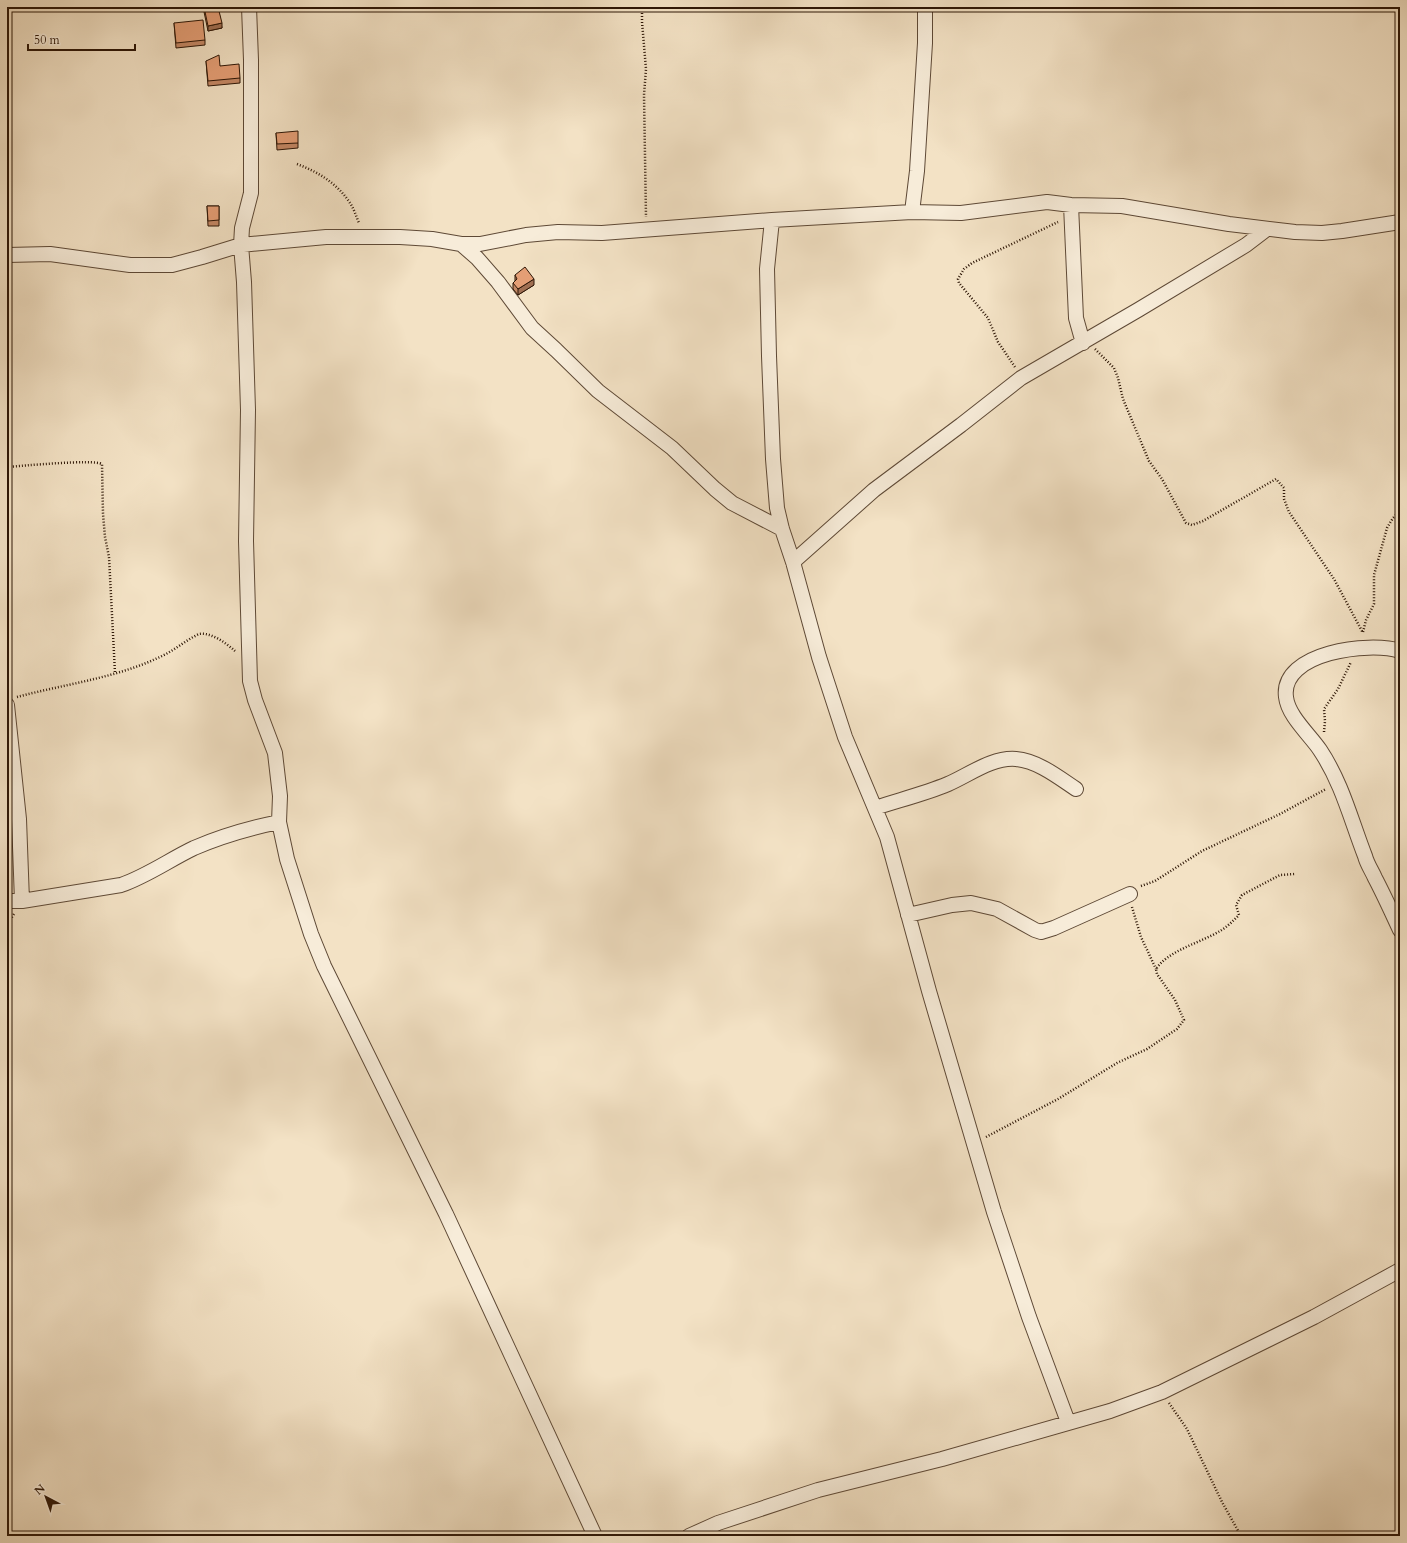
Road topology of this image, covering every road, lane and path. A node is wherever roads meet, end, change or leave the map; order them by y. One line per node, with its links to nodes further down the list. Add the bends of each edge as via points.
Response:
1 (249, 7): 13 (street, via 252,193)
2 (642, 7): 10 (path, via 646,69 644,95)
3 (925, 7): 6 (street, via 917,171)
4 (297, 164): 11 (path, via 333,183 350,203)
5 (1071, 210): 6 (street, via 1047,202 961,213); 9 (street, via 1122,206); 15 (street, via 1076,318); 16 (path, via 972,263 964,269 958,279 988,318 998,342)
6 (912, 212): 7 (street)
7 (772, 220): 10 (street); 19 (street, via 767,269 769,364 773,459)
8 (1400, 222): 9 (street, via 1322,233)
9 (1267, 229): 15 (street, via 1246,245)
10 (647, 230): 12 (street, via 558,232 480,244)
11 (370, 237): 12 (street, via 426,239); 13 (street, via 326,237)
12 (461, 244): 19 (street, via 498,282 532,328 598,391 672,448 732,502)
13 (240, 245): 14 (street, via 172,265 130,265 50,254); 24 (street, via 244,282 248,410 246,541)
14 (7, 254)
15 (1083, 342): 16 (street); 21 (path, via 1096,349 1114,368 1122,399 1149,461 1186,523 1192,526 1276,479 1284,488 1284,499 1289,512 1334,579)
16 (1021, 378): 20 (street, via 874,490)
17 (7, 467): 25 (path, via 82,462 102,464 103,514 109,557)
18 (1400, 511): 21 (path, via 1387,528 1374,575 1374,604)
19 (782, 529): 20 (street)
20 (793, 562): 30 (street, via 819,657 845,737)
21 (1363, 633): 22 (path)
22 (1358, 648): 23 (street); 27 (path, via 1344,678 1324,709 1323,745); 27 (street, via 1311,660 1290,677 1285,691 1286,699 1297,720)
23 (1400, 651)
24 (250, 662): 25 (path, via 222,641 203,633 162,656); 31 (street, via 254,700 275,753 280,796)
25 (115, 673): 26 (path)
26 (10, 701): 35 (street)
27 (1320, 750): 28 (street)
28 (1339, 782): 33 (path, via 1280,814 1202,851); 37 (street, via 1365,857)
29 (1076, 789): 30 (street, via 1029,762 1003,760 947,784)
30 (875, 808): 36 (street, via 887,837)
31 (279, 822): 35 (street, via 201,846 135,880 120,885); 43 (street, via 296,889 324,966 446,1214)
32 (1295, 874): 38 (path, via 1280,875 1242,895 1236,905 1240,916 1220,931 1169,957)
33 (1130, 894): 36 (street, via 1041,932 997,909 971,903); 38 (path, via 1132,910 1141,937)
34 (7, 901): 35 (street)
35 (22, 901)
36 (908, 915): 39 (street)
37 (1400, 930)
38 (1156, 969): 39 (path, via 1184,1020 1176,1029 1147,1049)
39 (973, 1144): 42 (street, via 1029,1317)
40 (1400, 1270): 41 (street, via 1314,1317)
41 (1162, 1392): 42 (street, via 1110,1411); 45 (path, via 1187,1429)
42 (1068, 1422): 44 (street, via 942,1459 818,1490)
43 (596, 1536)
44 (690, 1536)
45 (1241, 1536)

